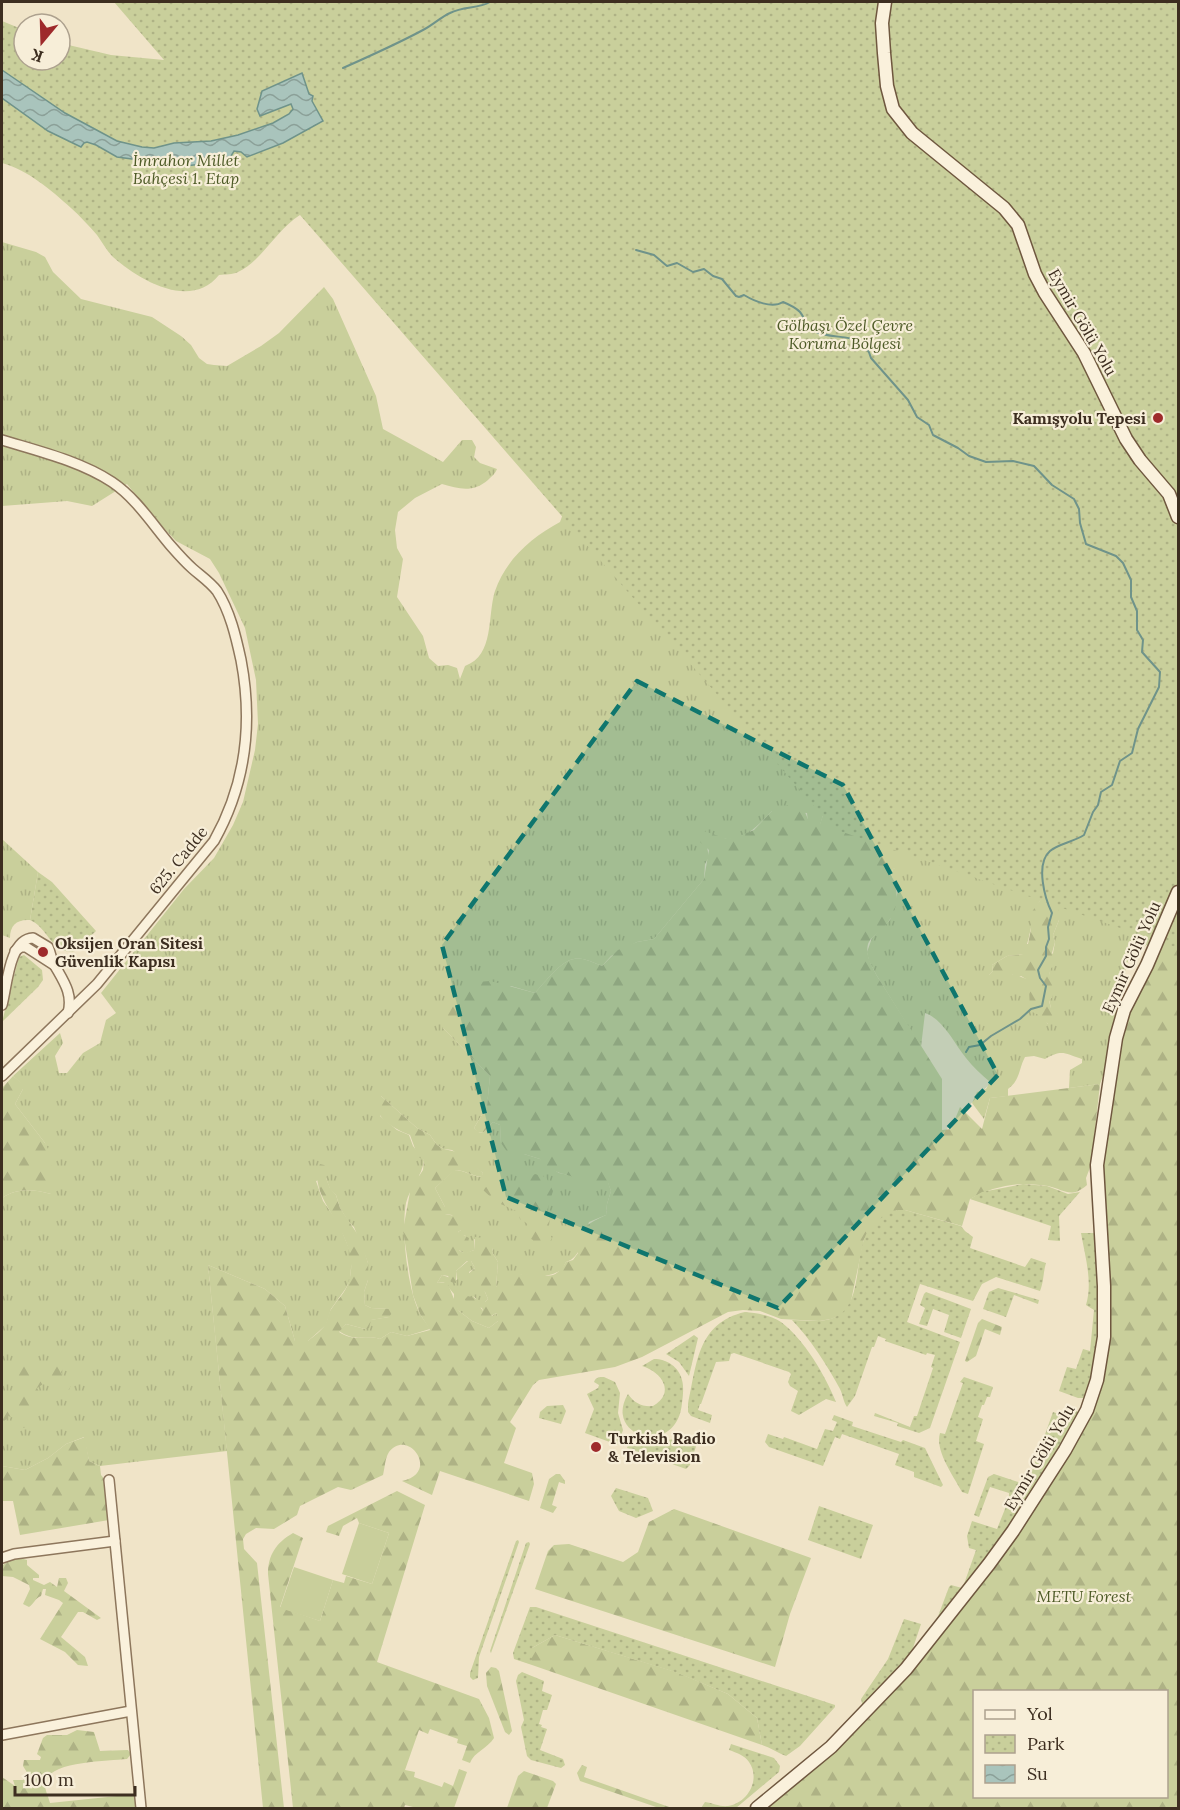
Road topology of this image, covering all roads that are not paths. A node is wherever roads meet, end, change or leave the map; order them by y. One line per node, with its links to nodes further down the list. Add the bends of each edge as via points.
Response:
1 (885, 2): 3 (street, Eymir Gölü Yolu, via 882,23 887,86 897,115 912,133 1004,208 1018,225 1045,293 1084,353 1126,439 1168,494)
2 (2, 440): 8 (street, 625. Cadde, via 84,468 129,496 217,592 238,644 246,693 245,756 220,831 97,984)
3 (1179, 517)
4 (1179, 892): 16 (street, Eymir Gölü Yolu, via 1124,1010 1116,1038 1097,1165 1104,1337 1087,1410 1013,1531 906,1669 831,1747)
5 (15, 952): 6 (street, via 26,946); 6 (street, via 29,938 40,941 48,947); 7 (street)
6 (54, 965): 8 (street, via 67,988)
7 (2, 1005)
8 (68, 1013): 9 (street, 625. Cadde)
9 (2, 1076)
10 (109, 1480): 11 (street)
11 (115, 1541): 12 (street); 13 (street)
12 (2, 1558)
13 (131, 1711): 14 (street); 15 (street)
14 (2, 1736)
15 (141, 1809)
16 (757, 1809)

